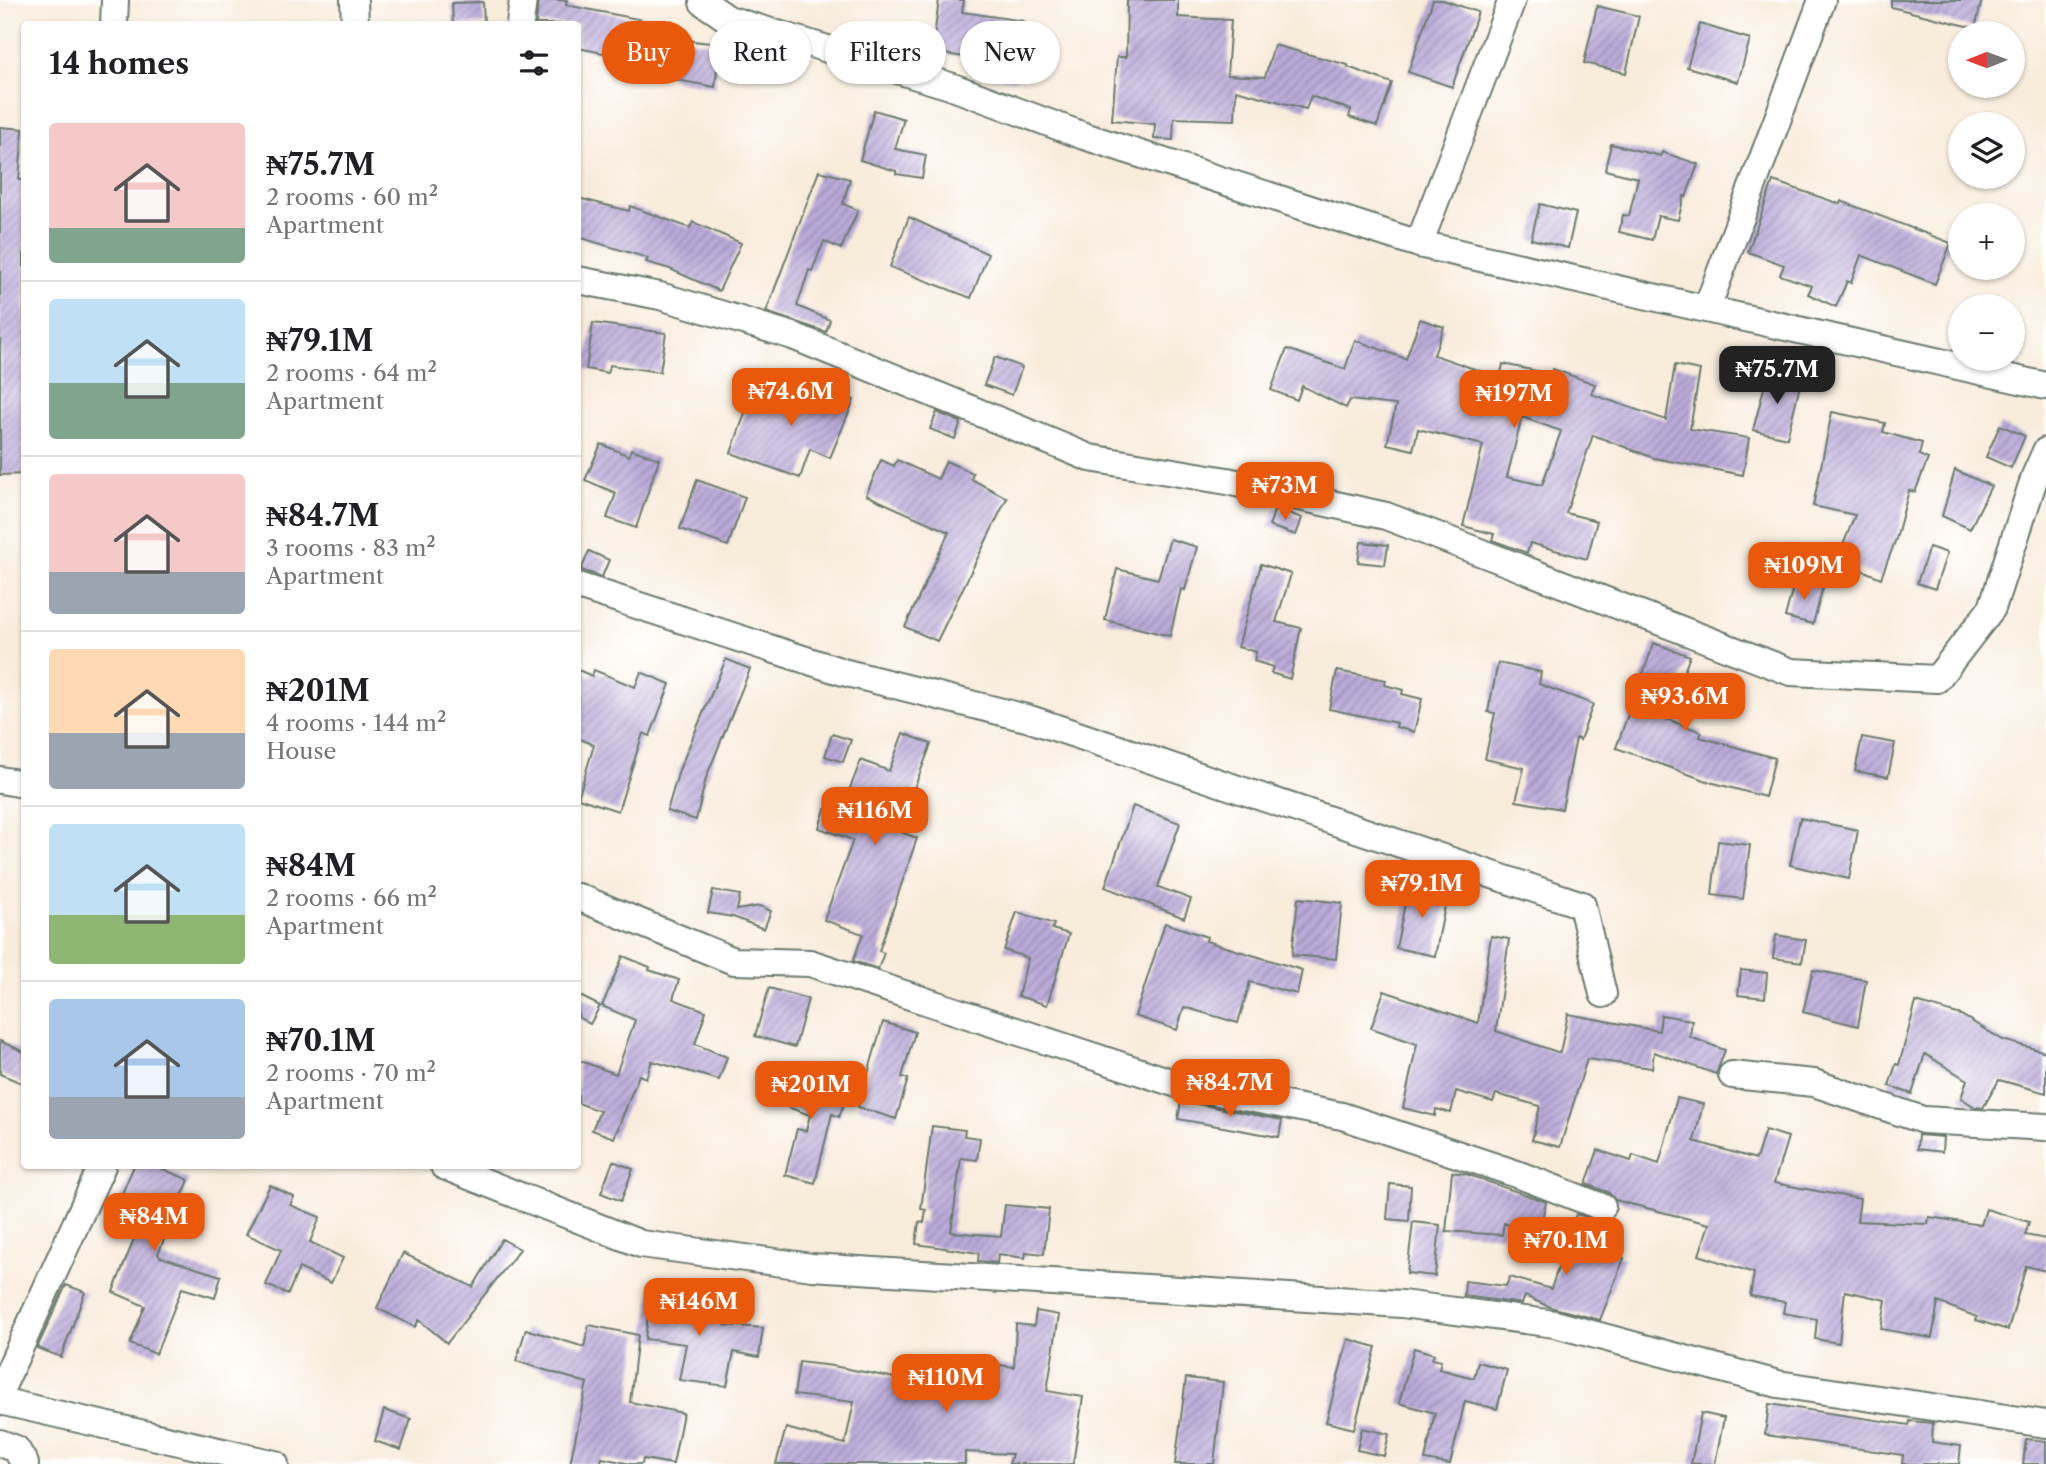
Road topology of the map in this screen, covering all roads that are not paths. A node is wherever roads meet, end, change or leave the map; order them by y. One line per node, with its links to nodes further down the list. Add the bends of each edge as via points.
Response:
1 (115, 0): 7 (street)
2 (354, 0): 8 (street)
3 (523, 0): 9 (street)
4 (1512, 0): 10 (street)
5 (1822, 0): 12 (street)
6 (701, 1): 10 (street, via 728,19 950,86 1084,135)
7 (114, 21)
8 (355, 21)
9 (520, 21)
10 (1419, 244): 12 (street)
11 (581, 281): 14 (street, via 660,296 793,336 1090,458 1227,481 1386,516 1791,672 1937,679 1992,608)
12 (1707, 308): 13 (street)
13 (2046, 386)
14 (2046, 451)
15 (581, 587): 19 (street, via 843,672 1030,719 1582,905)
16 (0, 780): 17 (street)
17 (21, 784)
18 (581, 898): 24 (street, via 734,961 810,963 1177,1084 1342,1116)
19 (1603, 994)
20 (1732, 1075): 21 (street, via 1814,1083 1923,1120)
21 (2046, 1127)
22 (101, 1169): 25 (street)
23 (452, 1169): 27 (street, via 641,1244 812,1267 1193,1289 1430,1308 1555,1324 1778,1384)
24 (1602, 1207)
25 (0, 1391)
26 (0, 1401): 30 (street)
27 (2046, 1424)
28 (0, 1443): 29 (street, via 16,1449)
29 (25, 1464)
30 (275, 1464)

